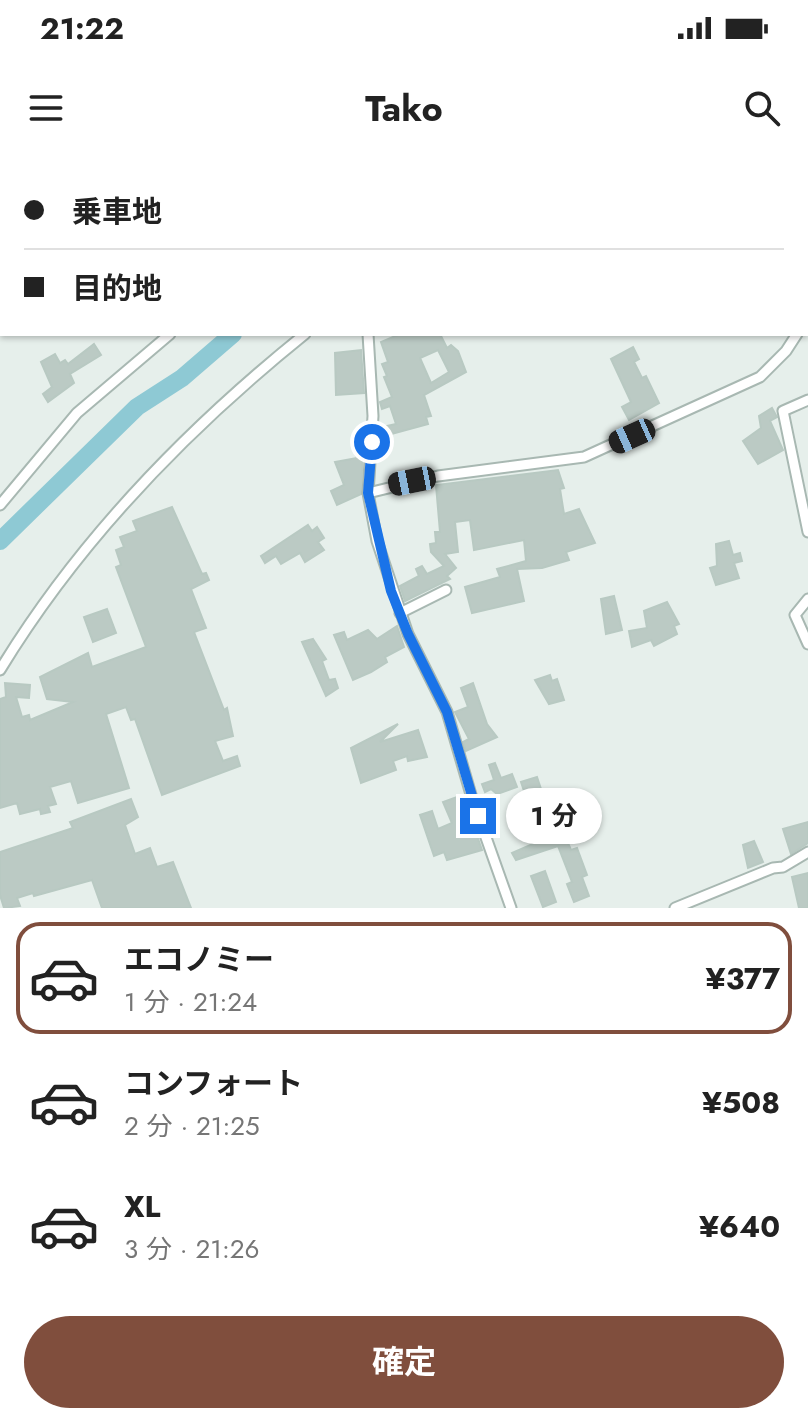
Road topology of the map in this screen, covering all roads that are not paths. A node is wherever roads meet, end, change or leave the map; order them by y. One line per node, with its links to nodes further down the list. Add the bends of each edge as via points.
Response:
1 (168, 336): 7 (street, via 77,413)
2 (303, 336): 13 (street, via 186,437 136,491 41,608)
3 (368, 336): 6 (street, via 373,416)
4 (796, 336): 6 (street, via 760,377 584,457 438,476)
5 (808, 400): 8 (street, via 783,411)
6 (368, 493): 11 (street)
7 (0, 505)
8 (808, 532)
9 (446, 590): 11 (street)
10 (808, 599): 12 (street, via 795,615)
11 (400, 613): 15 (street, via 447,712)
12 (808, 644)
13 (0, 670)
14 (808, 852): 16 (street, via 783,867)
15 (511, 908)
16 (675, 908)

